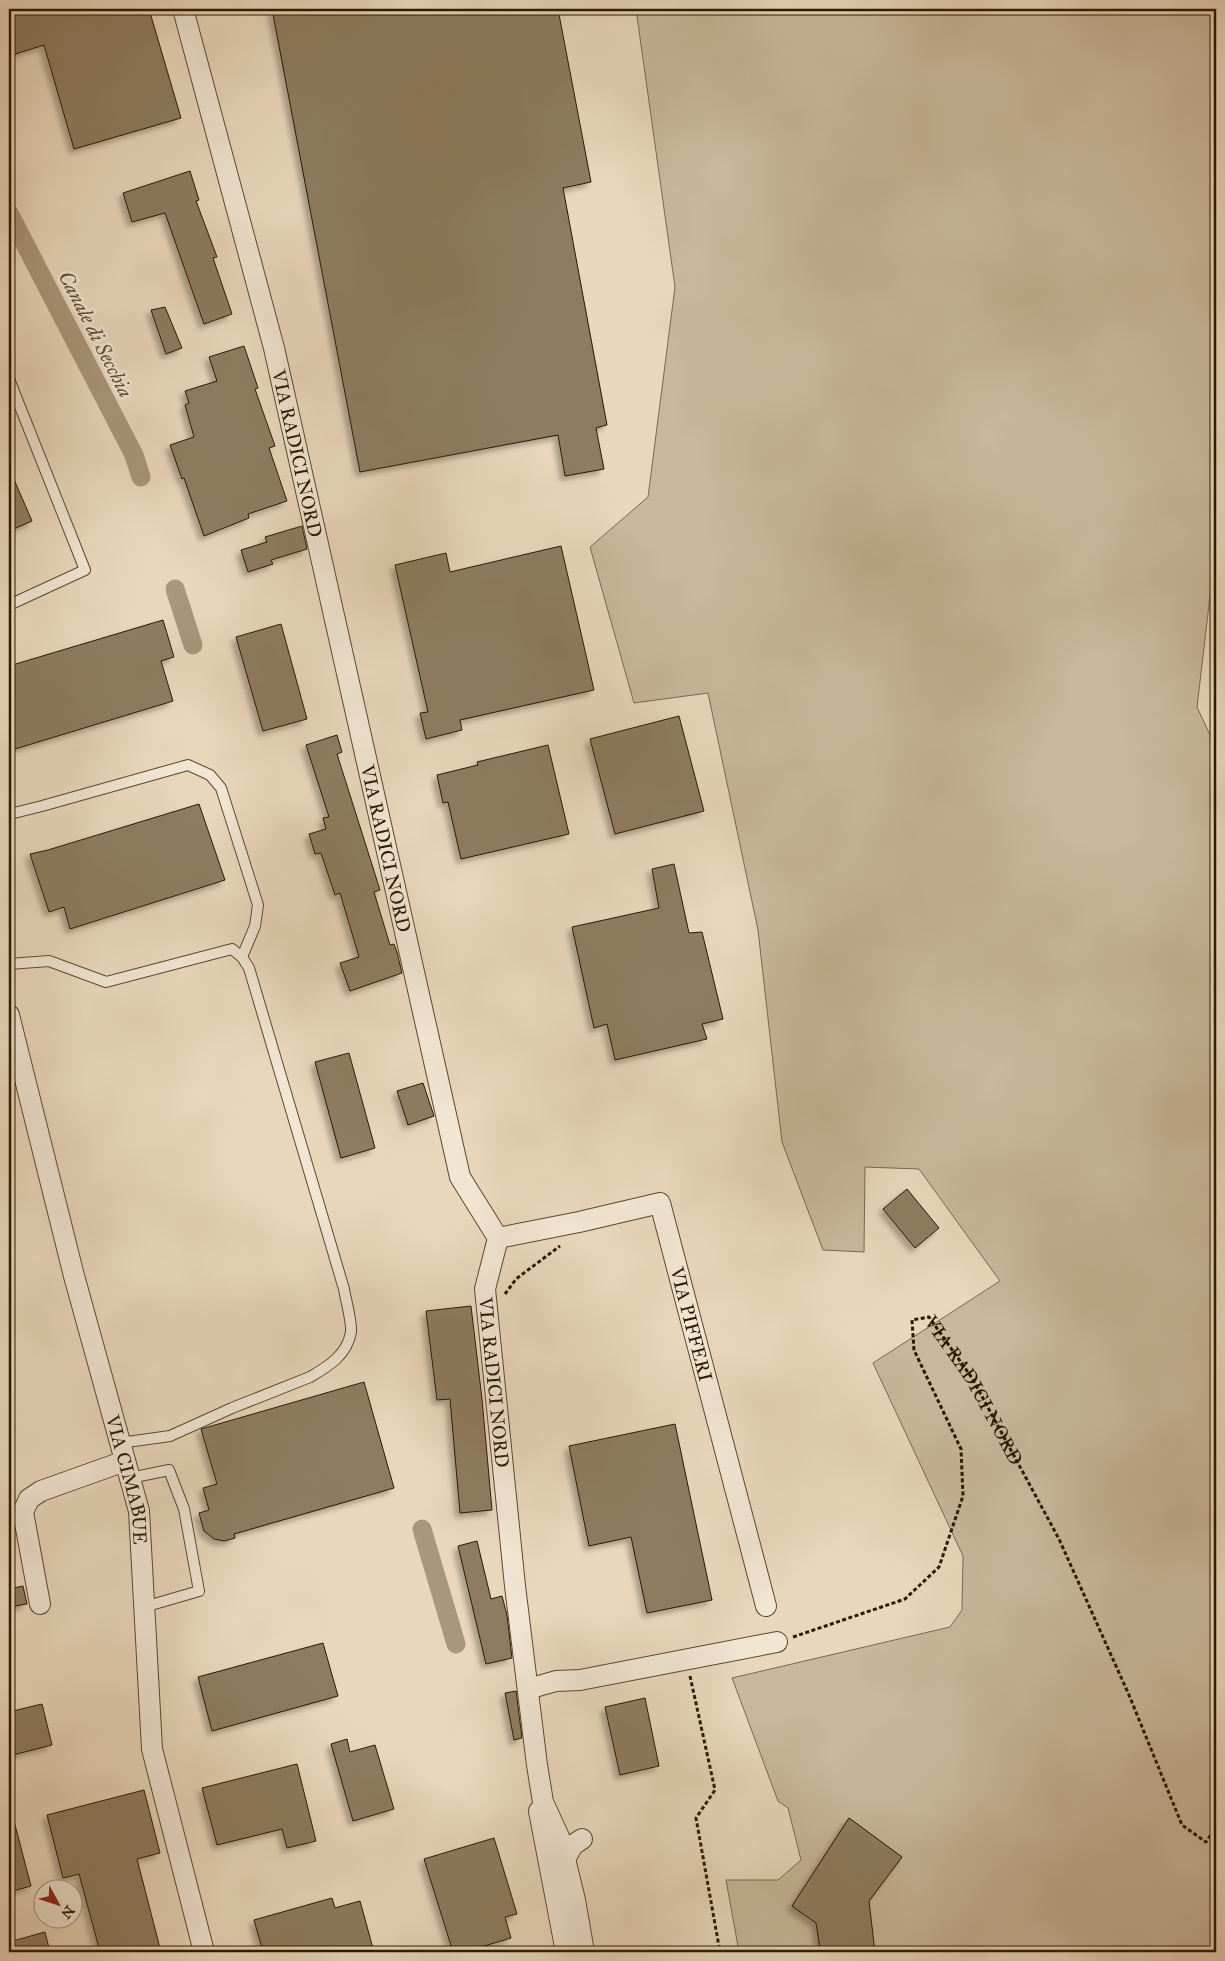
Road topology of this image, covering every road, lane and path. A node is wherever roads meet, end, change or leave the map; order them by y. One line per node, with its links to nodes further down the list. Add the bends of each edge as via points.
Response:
1 (183, 9): 9 (street, VIA RADICI NORD, via 274,348 460,1177)
2 (9, 379): 3 (lane, via 85,570)
3 (9, 605)
4 (9, 812): 5 (lane, via 42,806 188,765 210,775 221,788 258,905 255,926)
5 (242, 957): 6 (lane, via 232,950 106,982 49,961); 11 (lane, via 249,968 344,1289 351,1331 343,1352 333,1363 310,1377 170,1436)
6 (9, 964)
7 (9, 1015): 11 (street, VIA CIMABUE, via 74,1276)
8 (560, 1226): 9 (street, VIA PIFFERI); 10 (path, via 562,1244 516,1279); 13 (street, VIA PIFFERI, via 660,1203)
9 (498, 1238): 17 (street, VIA RADICI NORD, via 485,1289)
10 (501, 1301)
11 (125, 1461): 12 (street, via 40,1491 29,1499 23,1512); 14 (street, VIA CIMABUE, via 139,1511); 14 (lane, via 169,1470 184,1509 199,1591)
12 (40, 1604)
13 (766, 1606)
14 (144, 1607): 23 (street, VIA CIMABUE, via 152,1748)
15 (777, 1642): 16 (street); 20 (path, VIA RADICI NORD, via 905,1599 939,1567 963,1496 961,1449 914,1350 912,1320 929,1317 972,1378 1059,1539 1129,1695 1182,1825 1206,1842)
16 (686, 1660): 17 (street, via 580,1680 556,1681); 26 (path, via 715,1790 696,1818)
17 (528, 1689): 18 (street, VIA RADICI NORD)
18 (543, 1802): 19 (street, VIA RADICI NORD); 22 (street, VIA RADICI NORD, via 539,1812)
19 (554, 1825): 21 (street, VIA RADICI NORD); 21 (street, via 572,1838 582,1839 573,1845)
20 (1216, 1827)
21 (565, 1859): 22 (street); 25 (street, VIA RADICI NORD)
22 (553, 1887): 24 (street, VIA RADICI NORD)
23 (204, 1952)
24 (566, 1952)
25 (584, 1952)
26 (720, 1952)

